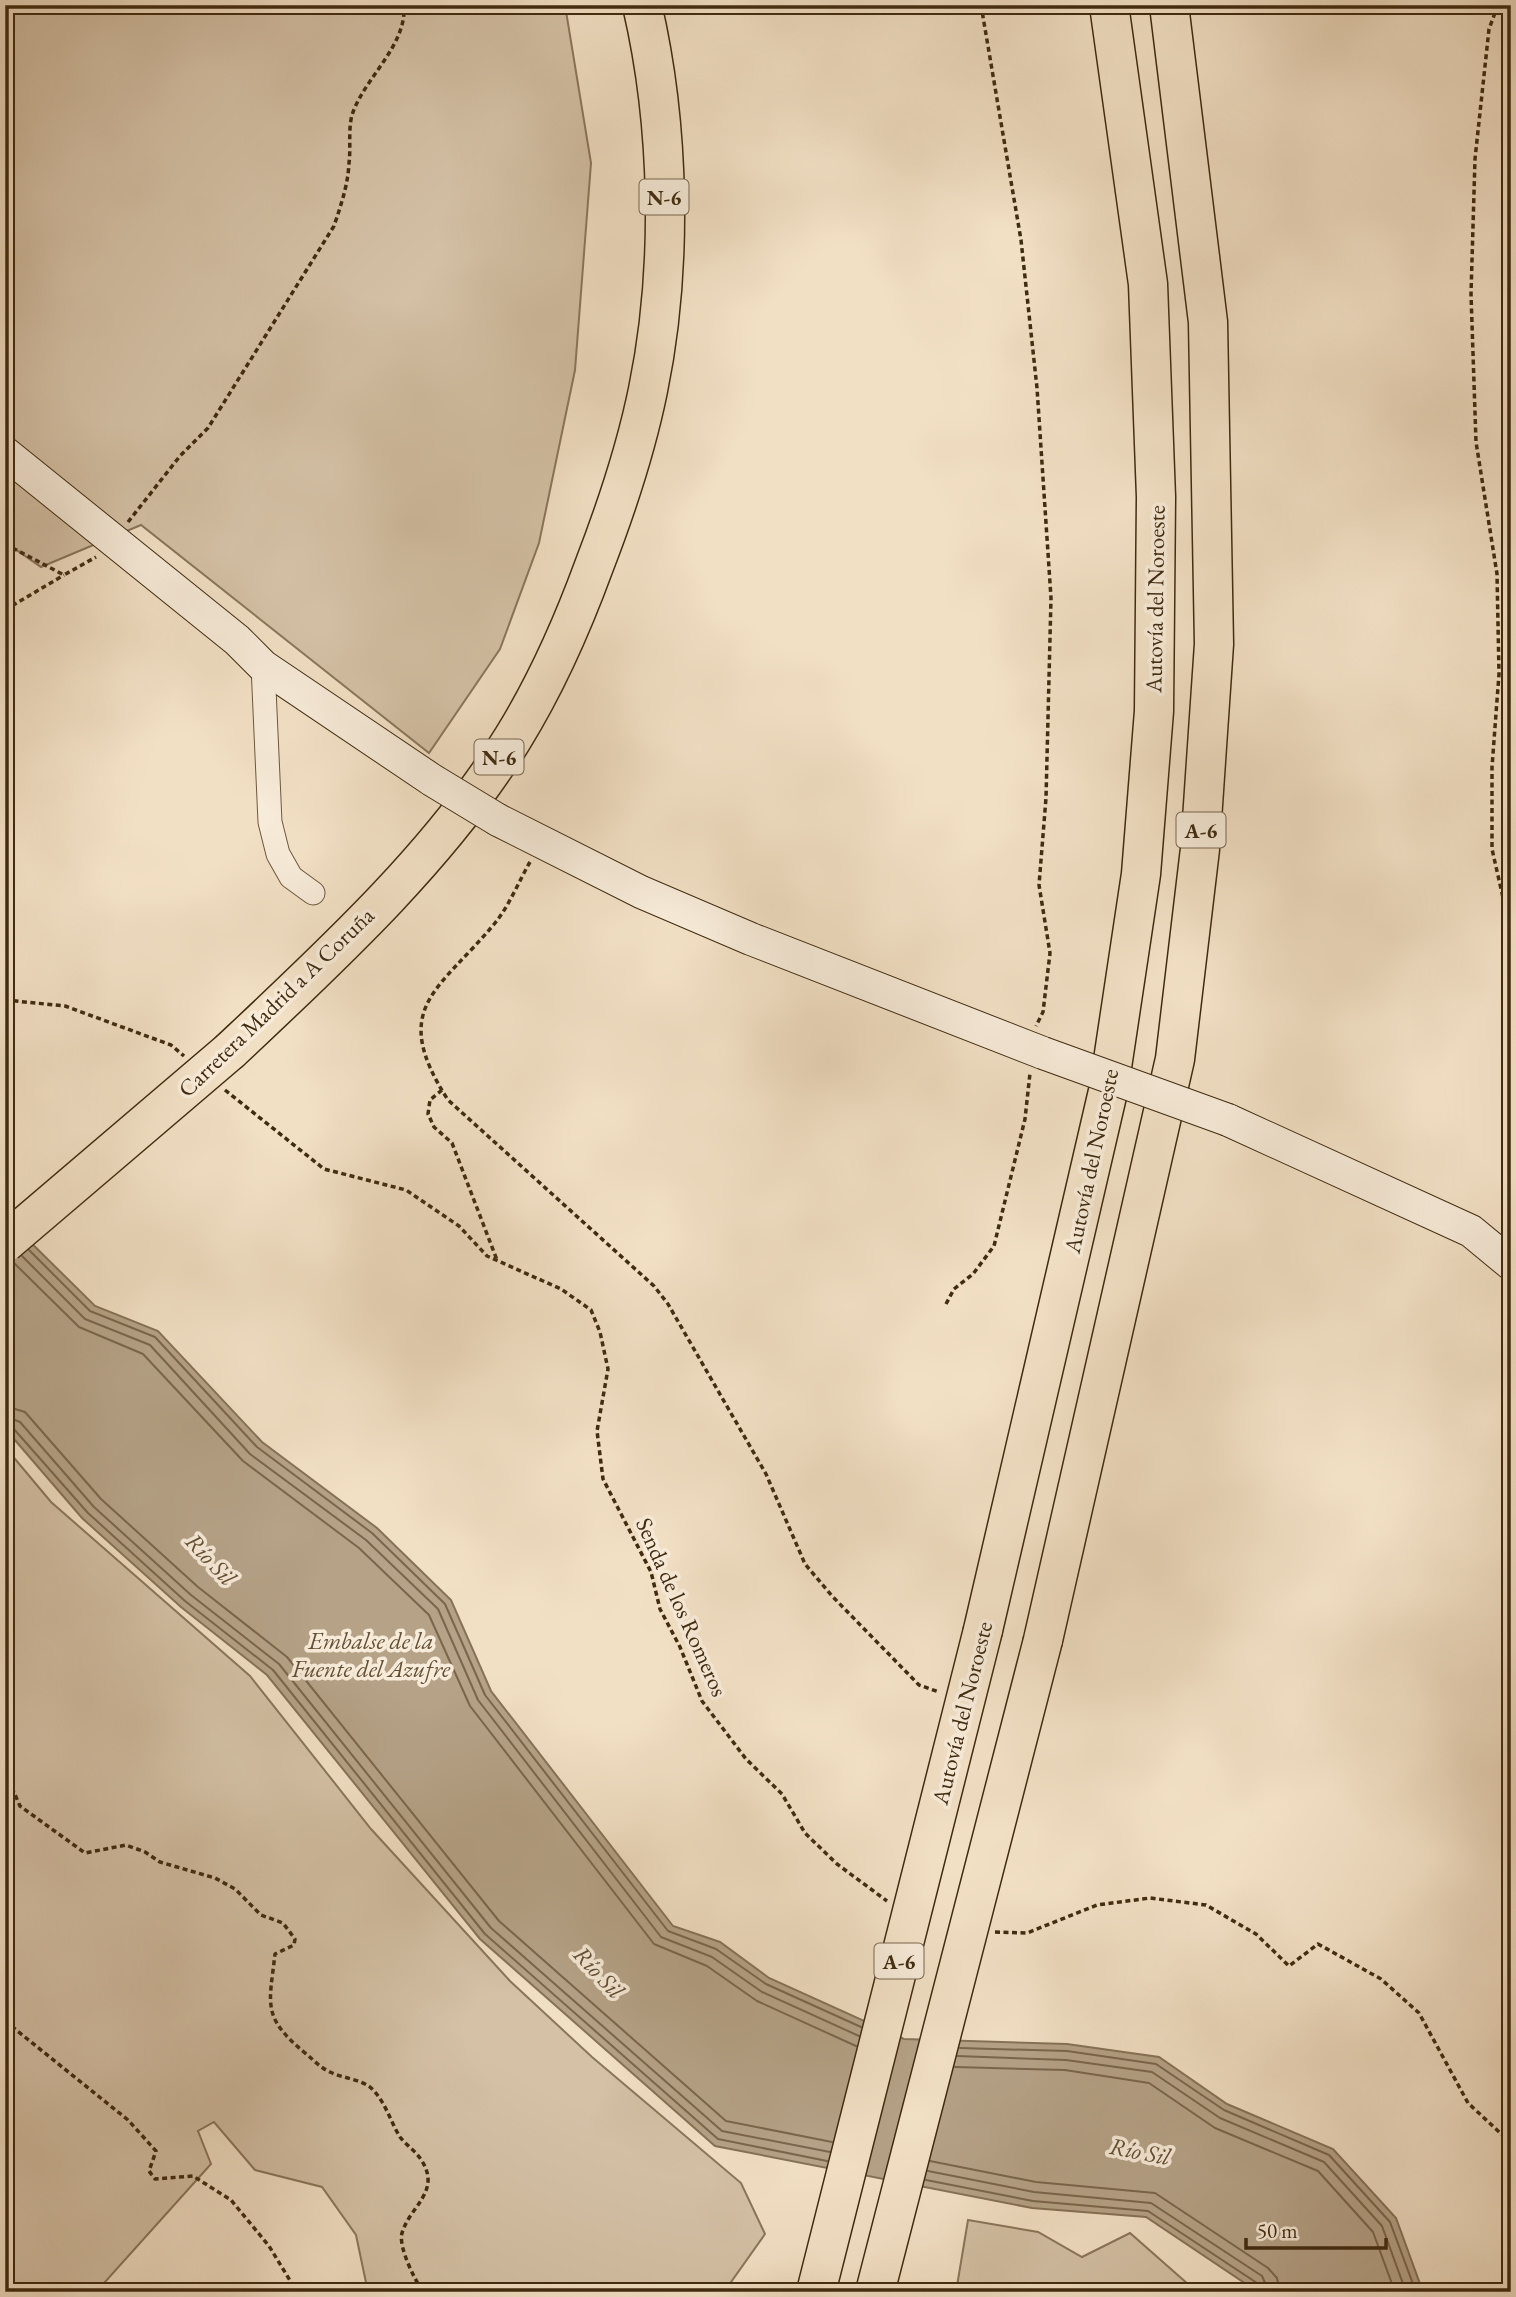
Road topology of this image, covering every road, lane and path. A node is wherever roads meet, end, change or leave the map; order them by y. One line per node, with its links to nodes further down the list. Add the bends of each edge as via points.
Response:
1 (404, 5): 9 (path, via 405,19 395,42 351,117 349,166 334,226 208,428 131,515)
2 (642, 5): 21 (highway, Carretera Madrid a A Coruña / N-6, bridge, via 655,60 665,216 661,301 648,390 614,513 566,640 513,739 449,826 339,948 230,1051)
3 (981, 5): 17 (path, via 1021,240 1037,388 1051,598 1039,885 1050,953)
4 (1109, 5): 33 (highway, Autovía del Noroeste / A-6, bridge, via 1148,284 1156,497 1154,711 1141,874 1109,1087 984,1630)
5 (1169, 5): 34 (highway, A-6, bridge, via 1208,322 1214,644 1200,849 1175,1059 1043,1640)
6 (1498, 5): 15 (path, via 1489,29 1475,159 1471,294 1476,442 1497,574 1499,674 1492,849)
7 (5, 453): 9 (street)
8 (5, 544): 10 (path)
9 (118, 544): 10 (path); 12 (street)
10 (64, 575): 11 (path)
11 (5, 610)
12 (263, 666): 13 (street, bridge, via 432,780); 14 (street, via 270,822 278,854 291,877)
13 (541, 842): 17 (street, via 751,939); 20 (path, via 497,921 436,986 420,1017 426,1066)
14 (313, 893)
15 (1511, 933)
16 (5, 1000): 18 (path, via 65,1006 171,1045)
17 (1035, 1049): 23 (street, bridge, via 1228,1119 1471,1231); 24 (path, via 994,1245)
18 (191, 1062)
19 (222, 1088): 22 (path, Senda de los Romeros, via 324,1169 406,1190 459,1226 487,1256)
20 (442, 1090): 22 (path, via 430,1100 428,1114 457,1153); 25 (path, via 654,1286 766,1474 805,1564 919,1685)
21 (5, 1243)
22 (497, 1260): 27 (path, Senda de los Romeros, via 561,1289 591,1310 608,1369 597,1431 603,1479 651,1572 660,1608 702,1701 746,1759 782,1794 805,1833)
23 (1511, 1264)
24 (946, 1304)
25 (947, 1695)
26 (5, 1772): 32 (path, via 20,1806 85,1853 126,1845 160,1863 215,1878 261,1915 291,1930 294,1945 275,1954 273,1964 271,1999 277,2027 323,2069 372,2089 401,2139 422,2161 427,2192 402,2233 411,2271)
27 (893, 1904)
28 (987, 1932): 30 (path, via 1027,1933 1097,1905 1150,1898 1206,1905 1256,1934 1289,1966 1318,1944 1381,1979 1419,2013 1468,2103)
29 (5, 2021): 31 (path, via 128,2120 156,2151 149,2171 155,2179 193,2176 231,2200 269,2246)
30 (1511, 2143)
31 (297, 2292)
32 (423, 2292)
33 (816, 2292)
34 (875, 2292)

